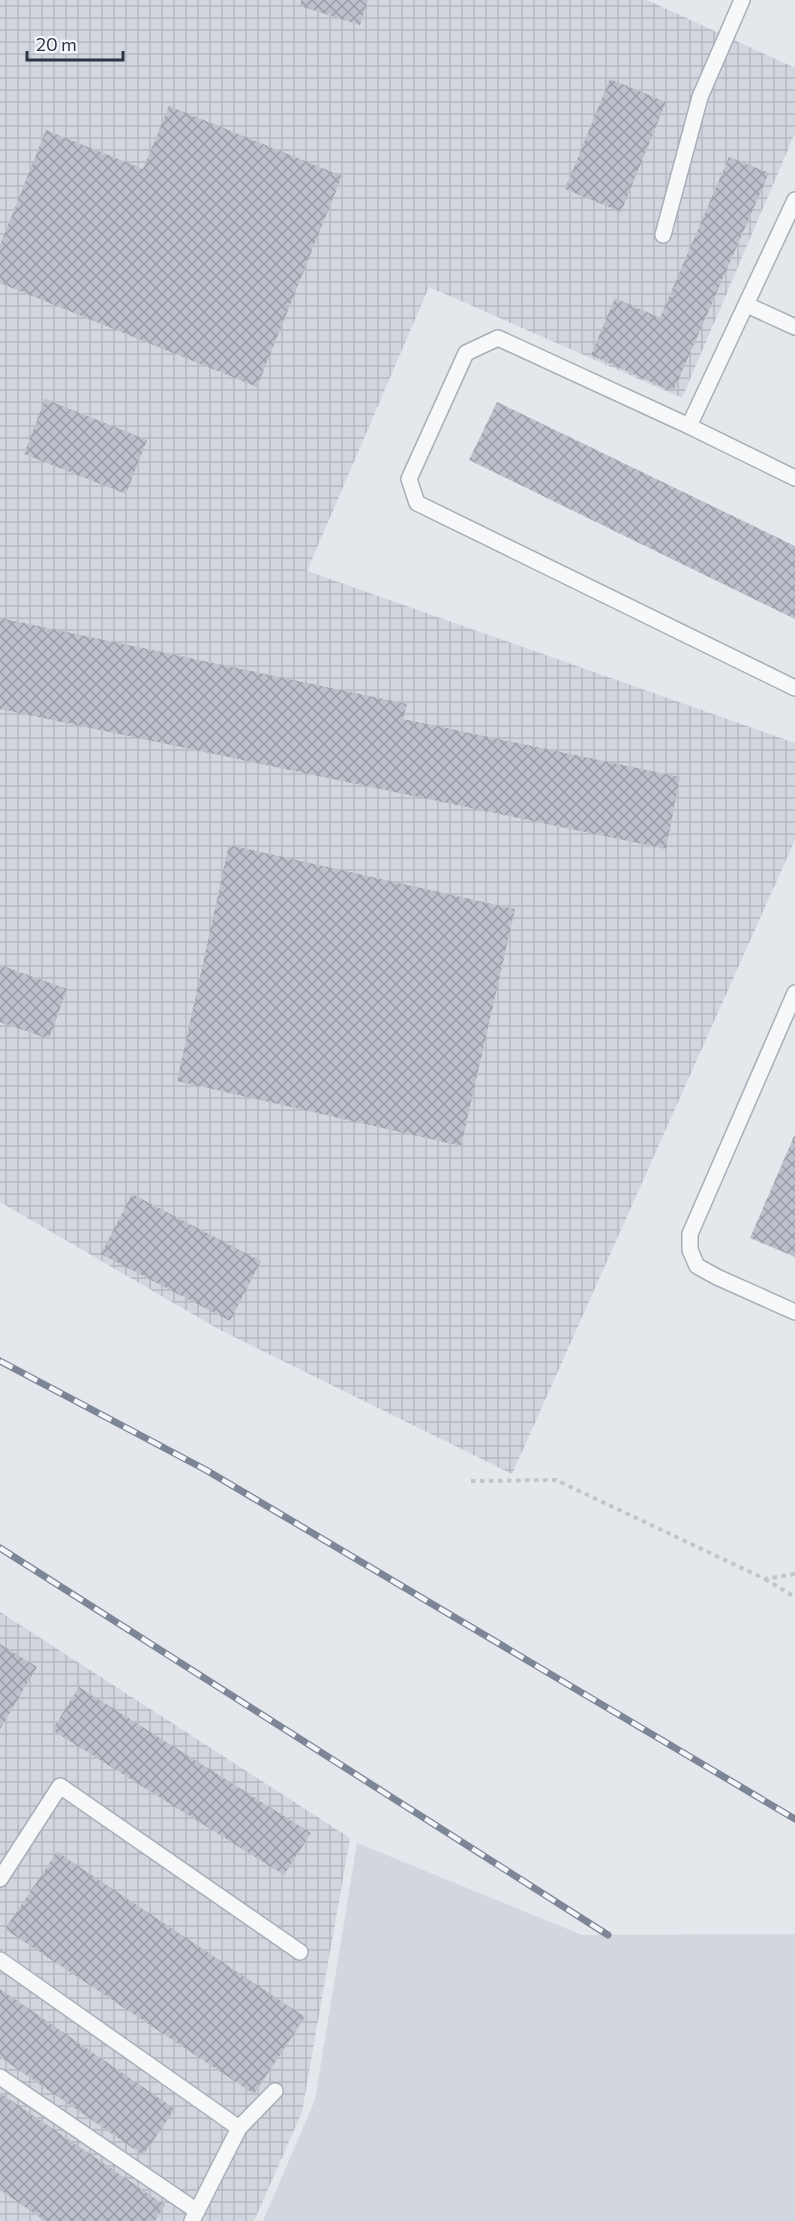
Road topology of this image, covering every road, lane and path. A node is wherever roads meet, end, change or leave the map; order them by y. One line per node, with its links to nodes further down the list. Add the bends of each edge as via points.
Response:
1 (742, 0): 3 (lane, via 700,97)
2 (795, 200): 4 (lane)
3 (663, 235)
4 (747, 305): 5 (lane); 6 (lane)
5 (795, 327)
6 (689, 426): 7 (lane); 8 (lane, via 498,338 466,353 409,479 417,503)
7 (795, 478)
8 (795, 688)
9 (795, 993): 10 (lane, via 690,1234 690,1250 697,1266)
10 (795, 1312)
11 (471, 1481): 13 (path, via 556,1480)
12 (795, 1574): 13 (path)
13 (765, 1579): 14 (path)
14 (795, 1597)
15 (0, 1879): 16 (lane, via 60,1786)
16 (300, 1952)
17 (0, 1960): 20 (lane)
18 (0, 2077): 21 (lane)
19 (275, 2091): 20 (lane)
20 (239, 2128): 21 (lane)
21 (195, 2216)

